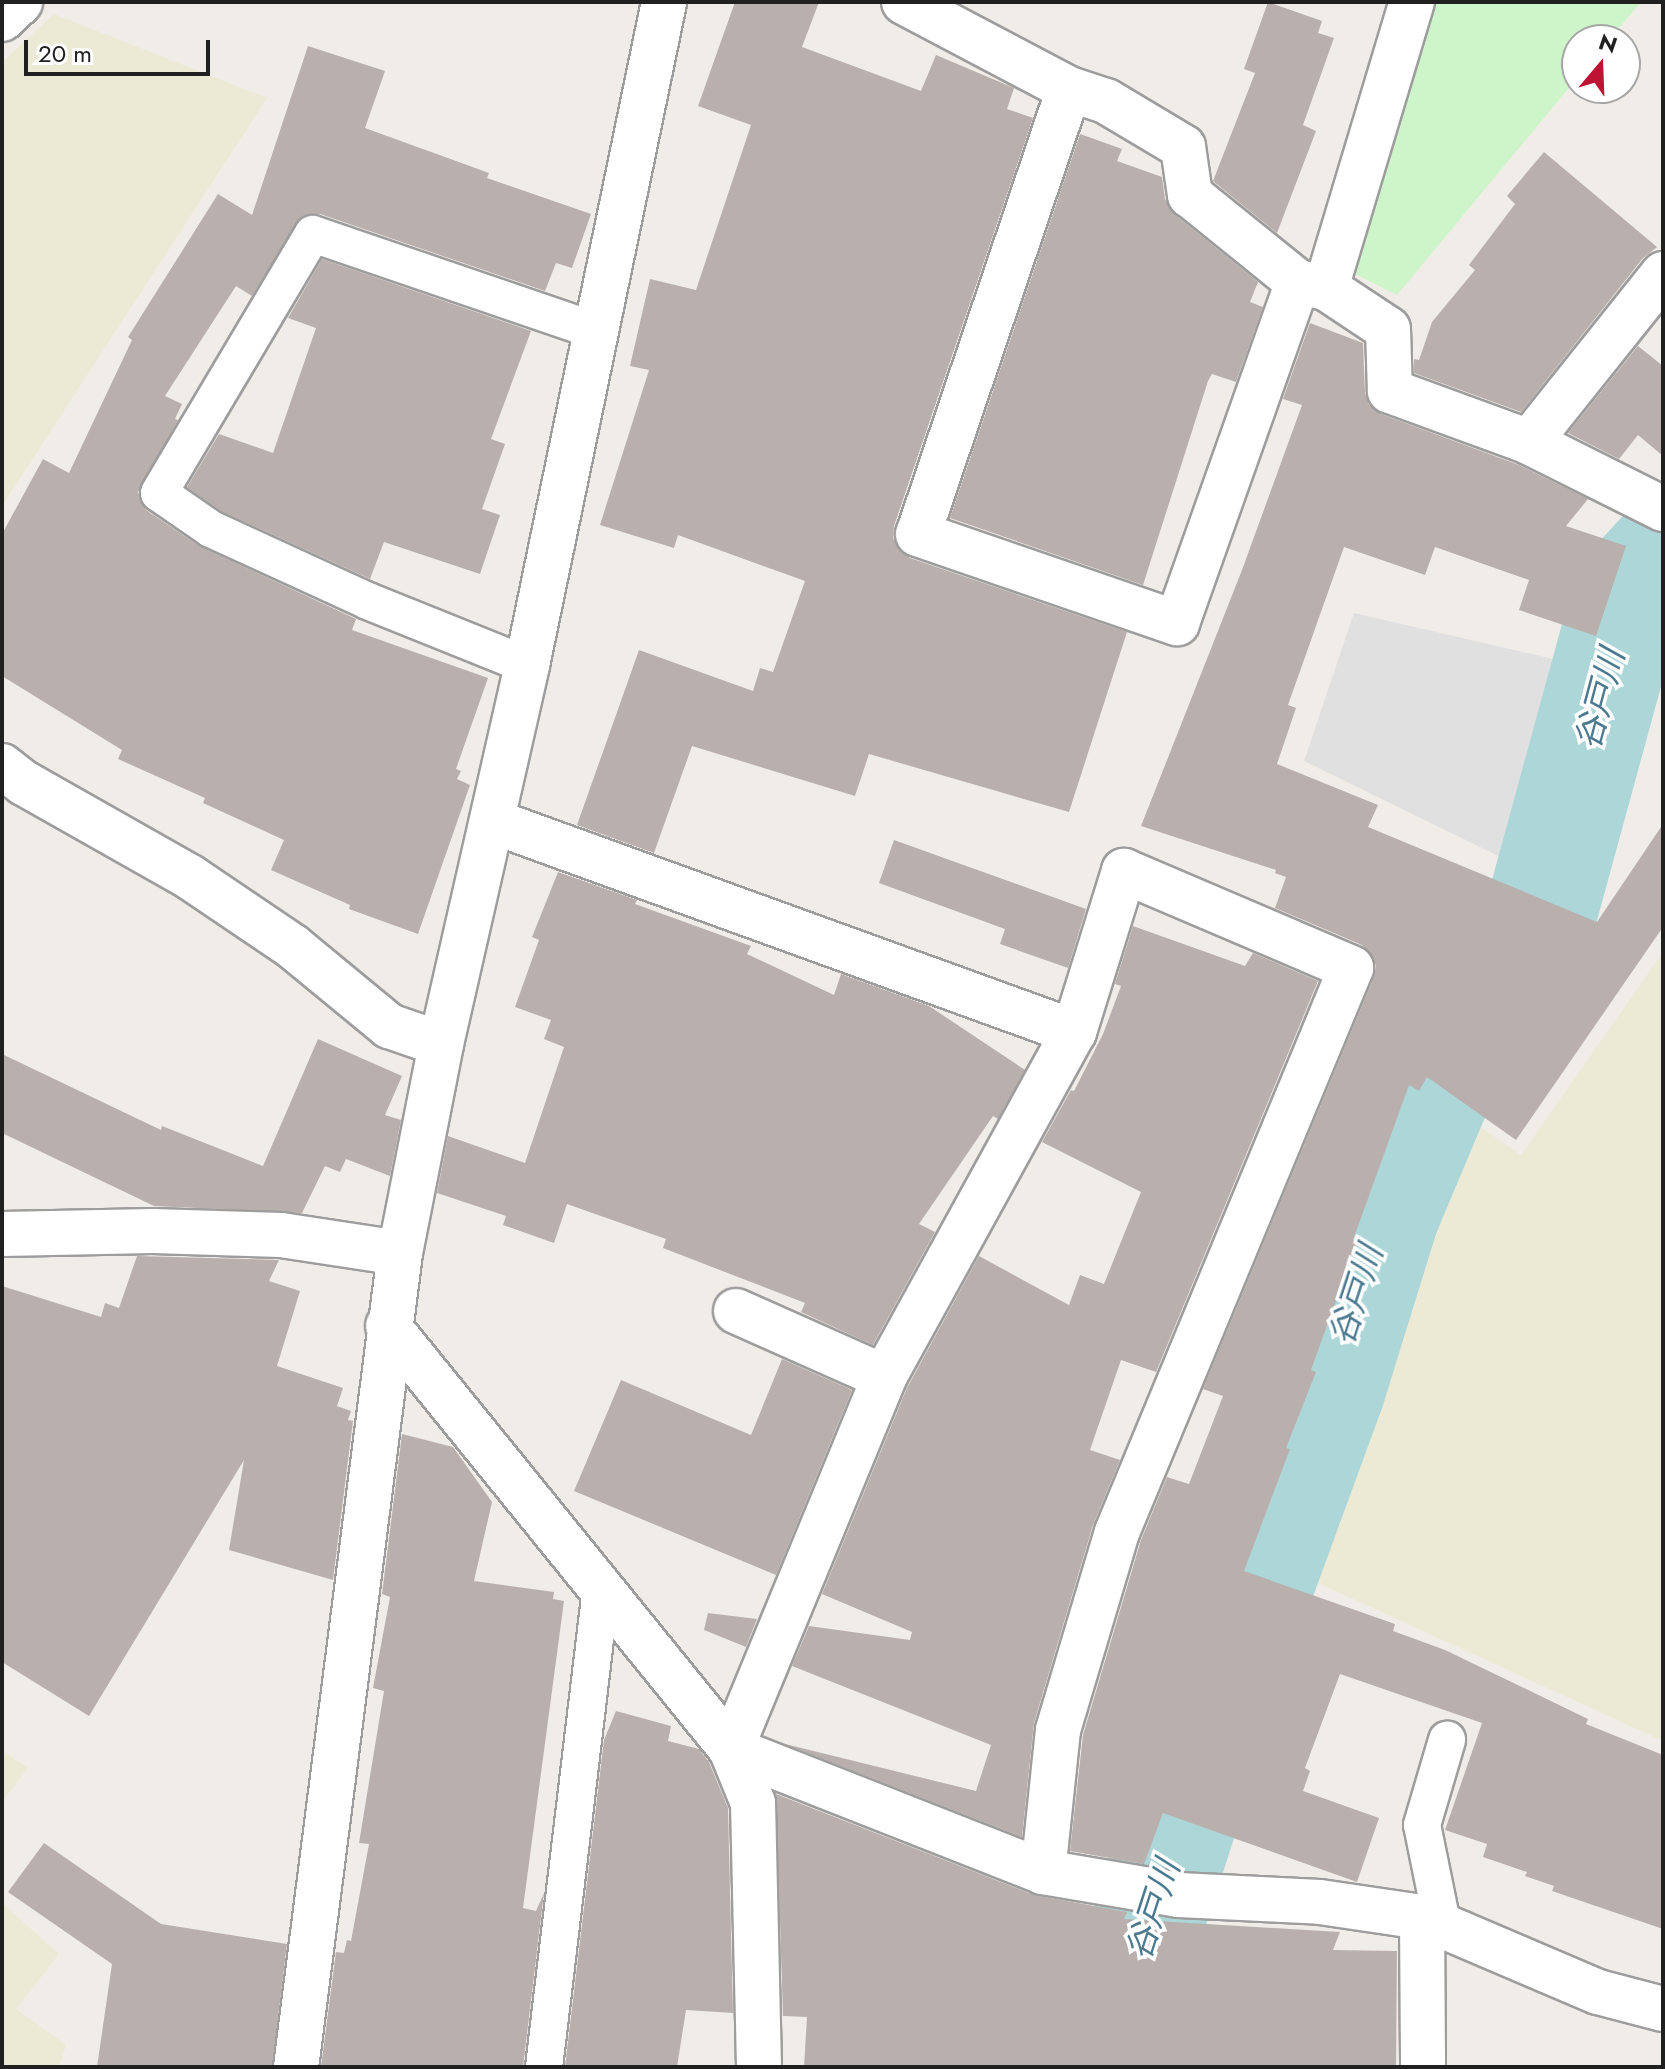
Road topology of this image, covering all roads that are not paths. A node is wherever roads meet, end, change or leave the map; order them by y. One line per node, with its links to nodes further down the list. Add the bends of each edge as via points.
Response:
1 (20, 2): 5 (street)
2 (664, 2): 9 (street)
3 (904, 2): 6 (street)
4 (1412, 2): 8 (street)
5 (2, 19)
6 (1069, 89): 8 (street, via 1106,101 1183,147 1190,195); 8 (street, via 918,534 1177,623)
7 (1663, 274): 10 (street)
8 (1312, 285): 10 (street, via 1388,329 1390,391)
9 (594, 330): 12 (street); 12 (lane, via 313,234 159,493 211,529 368,601)
10 (1529, 442): 11 (street)
11 (1663, 509)
12 (527, 665): 14 (street)
13 (2, 766): 16 (street, via 215,894 292,946 389,1026)
14 (492, 821): 15 (street); 16 (street)
15 (1074, 1032): 21 (street); 25 (street, via 1124,871 1351,968 1117,1532 1058,1730)
16 (441, 1044): 18 (street)
17 (2, 1234): 18 (street, via 281,1235)
18 (400, 1253): 20 (street)
19 (736, 1311): 21 (street)
20 (388, 1326): 22 (street); 28 (street)
21 (884, 1377): 24 (street)
22 (601, 1590): 24 (street); 29 (lane)
23 (1447, 1740): 26 (lane, via 1422,1825)
24 (731, 1749): 25 (street); 30 (street, via 753,1803)
25 (1043, 1872): 26 (street, via 1160,1891 1307,1900)
26 (1432, 1920): 27 (street, via 1598,1992); 31 (street)
27 (1663, 2009)
28 (296, 2067)
29 (544, 2067)
30 (759, 2067)
31 (1423, 2067)

